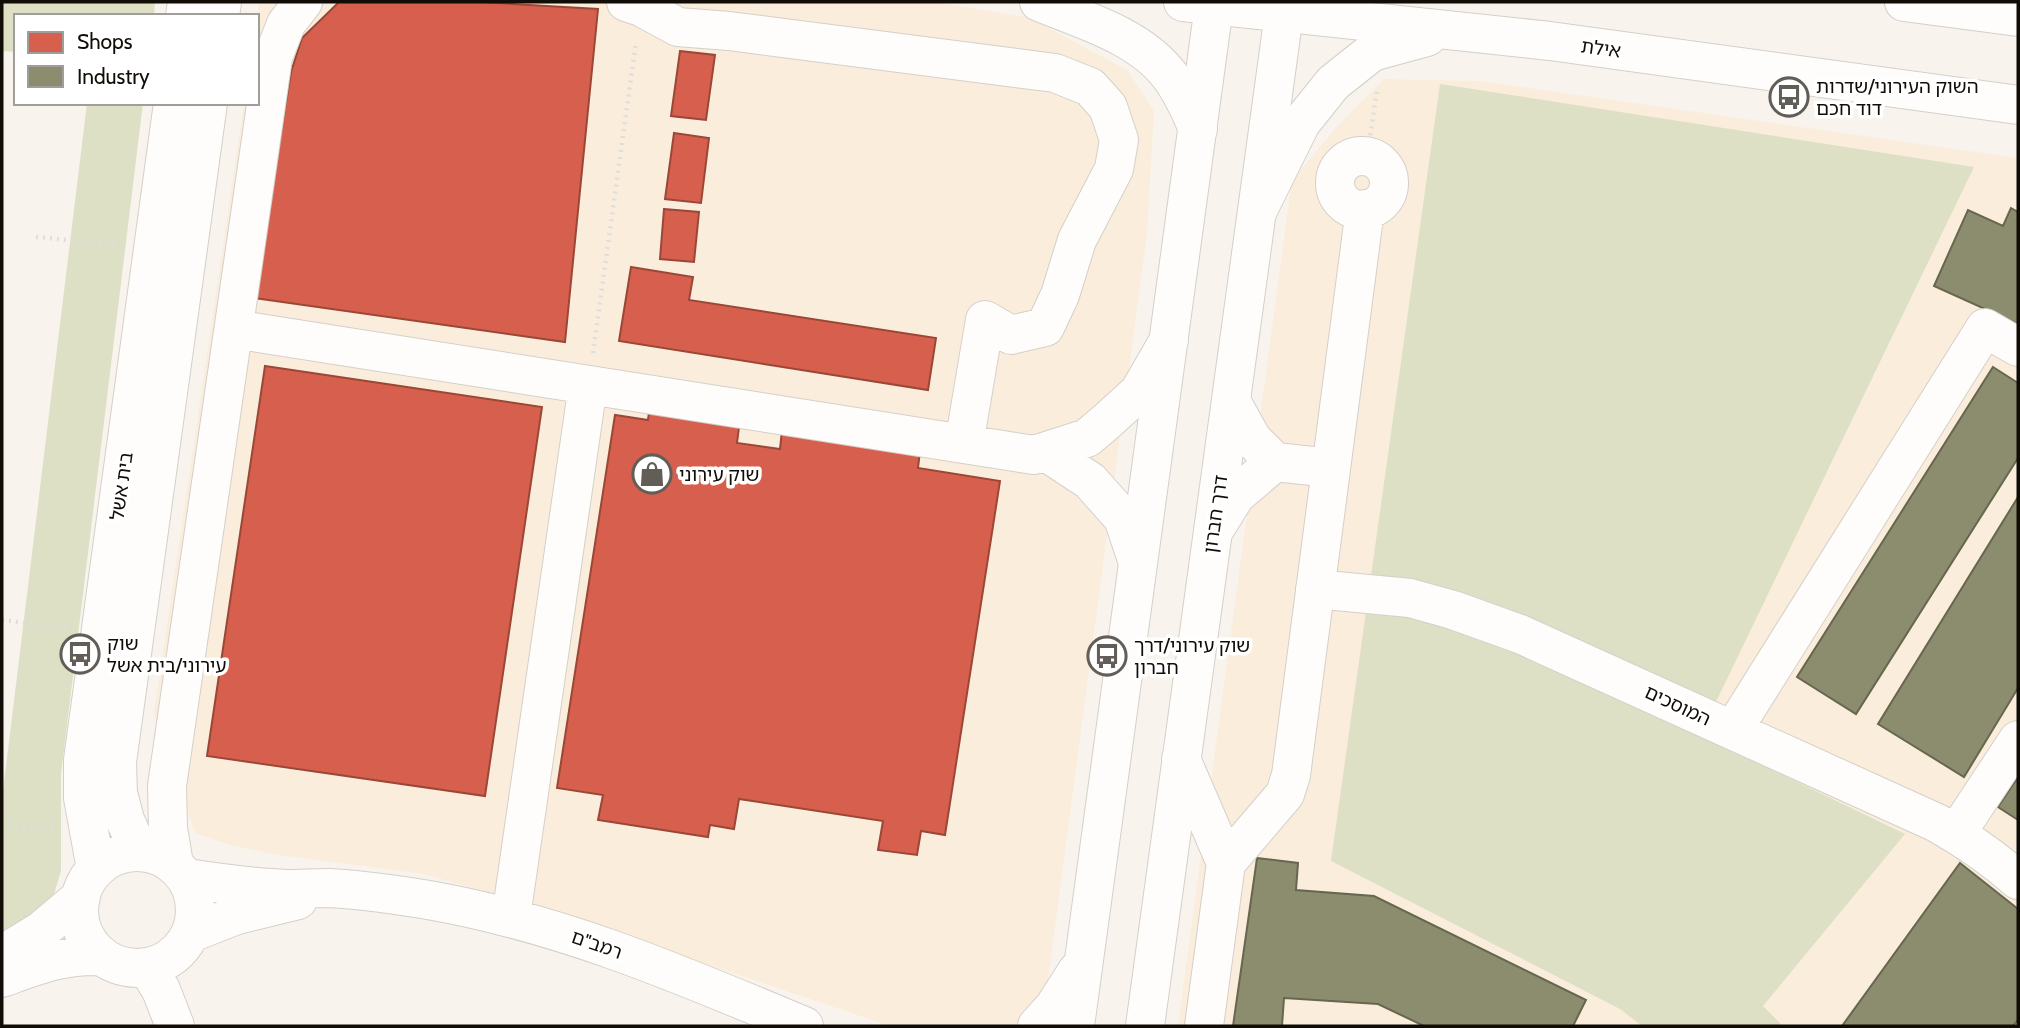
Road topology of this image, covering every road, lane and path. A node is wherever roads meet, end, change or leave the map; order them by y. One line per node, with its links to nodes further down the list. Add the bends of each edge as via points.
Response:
1 (303, 2): 18 (main road, via 286,24 273,57)
2 (1039, 2): 13 (main road, via 1118,35 1148,54 1185,98)
3 (1904, 2): 7 (main road)
4 (1204, 3): 6 (main road, אילת); 13 (main road)
5 (634, 4): 21 (path); 23 (main road, via 678,27 1055,73 1090,87 1108,107 1119,140 1114,169 1077,240 1045,327 1011,335 985,320)
6 (1285, 8): 8 (main road, אילת); 15 (main road, דרך חברון)
7 (2018, 17)
8 (1483, 34): 9 (main road, via 1424,37); 12 (main road, אילת)
9 (1384, 48): 14 (path); 15 (main road, via 1333,83 1301,123)
10 (173, 105): 17 (main road, בית אשל)
11 (208, 105): 38 (main road, בית אשל, via 117,762 118,793)
12 (2018, 105)
13 (1198, 129): 19 (main road)
14 (1367, 156): 26 (main road, via 1387,174 1387,193 1382,201 1365,209)
15 (1257, 212): 22 (main road, דרך חברון)
16 (36, 237): 17 (path)
17 (153, 249): 31 (main road, בית אשל)
18 (233, 329): 21 (main road); 40 (main road, via 167,786 167,828)
19 (1170, 339): 24 (main road, via 1139,392 1114,415 1087,438); 28 (main road)
20 (2018, 347): 32 (main road, via 1985,328)
21 (588, 385): 23 (main road); 44 (main road)
22 (1231, 401): 25 (main road, via 1252,439); 27 (main road, דרך חברון)
23 (964, 444): 24 (main road, via 1034,455)
24 (1046, 452): 28 (main road, via 1090,481 1124,518)
25 (1275, 462): 26 (main road); 27 (main road, via 1236,495)
26 (1331, 468): 29 (main road)
27 (1213, 532): 34 (main road, דרך חברון)
28 (1139, 563): 48 (main road)
29 (1315, 589): 32 (main road, המוסכים, via 1410,598 1453,610 1520,634); 39 (main road, via 1285,794)
30 (2, 621): 31 (path)
31 (101, 632): 42 (main road, בית אשל, via 83,760)
32 (1733, 730): 37 (main road, המוסכים)
33 (2018, 740): 37 (main road)
34 (1181, 759): 39 (main road); 55 (main road, דרך חברון)
35 (2, 824): 36 (path)
36 (46, 828)
37 (1956, 834): 41 (main road, המוסכים)
38 (139, 852): 40 (main road, via 158,855); 42 (main road, via 109,859)
39 (1226, 863): 56 (main road)
40 (180, 872): 43 (main road, רמב"ם, via 286,889); 45 (main road, via 194,896)
41 (2018, 880)
42 (88, 883): 46 (main road, via 42,930); 47 (main road, via 79,913 82,929)
43 (380, 893): 44 (main road, רמב"ם); 45 (main road, רמב"ם, via 307,898 237,915)
44 (511, 917): 52 (main road, רמב"ם, via 656,964)
45 (191, 933): 49 (main road, via 180,950)
46 (2, 955)
47 (101, 956): 49 (main road, via 131,968); 50 (main road, via 47,961)
48 (1084, 960): 53 (main road); 54 (main road)
49 (147, 967): 51 (main road, via 162,990)
50 (2, 978)
51 (175, 1026)
52 (804, 1026)
53 (1037, 1026)
54 (1075, 1026)
55 (1145, 1026)
56 (1204, 1026)

